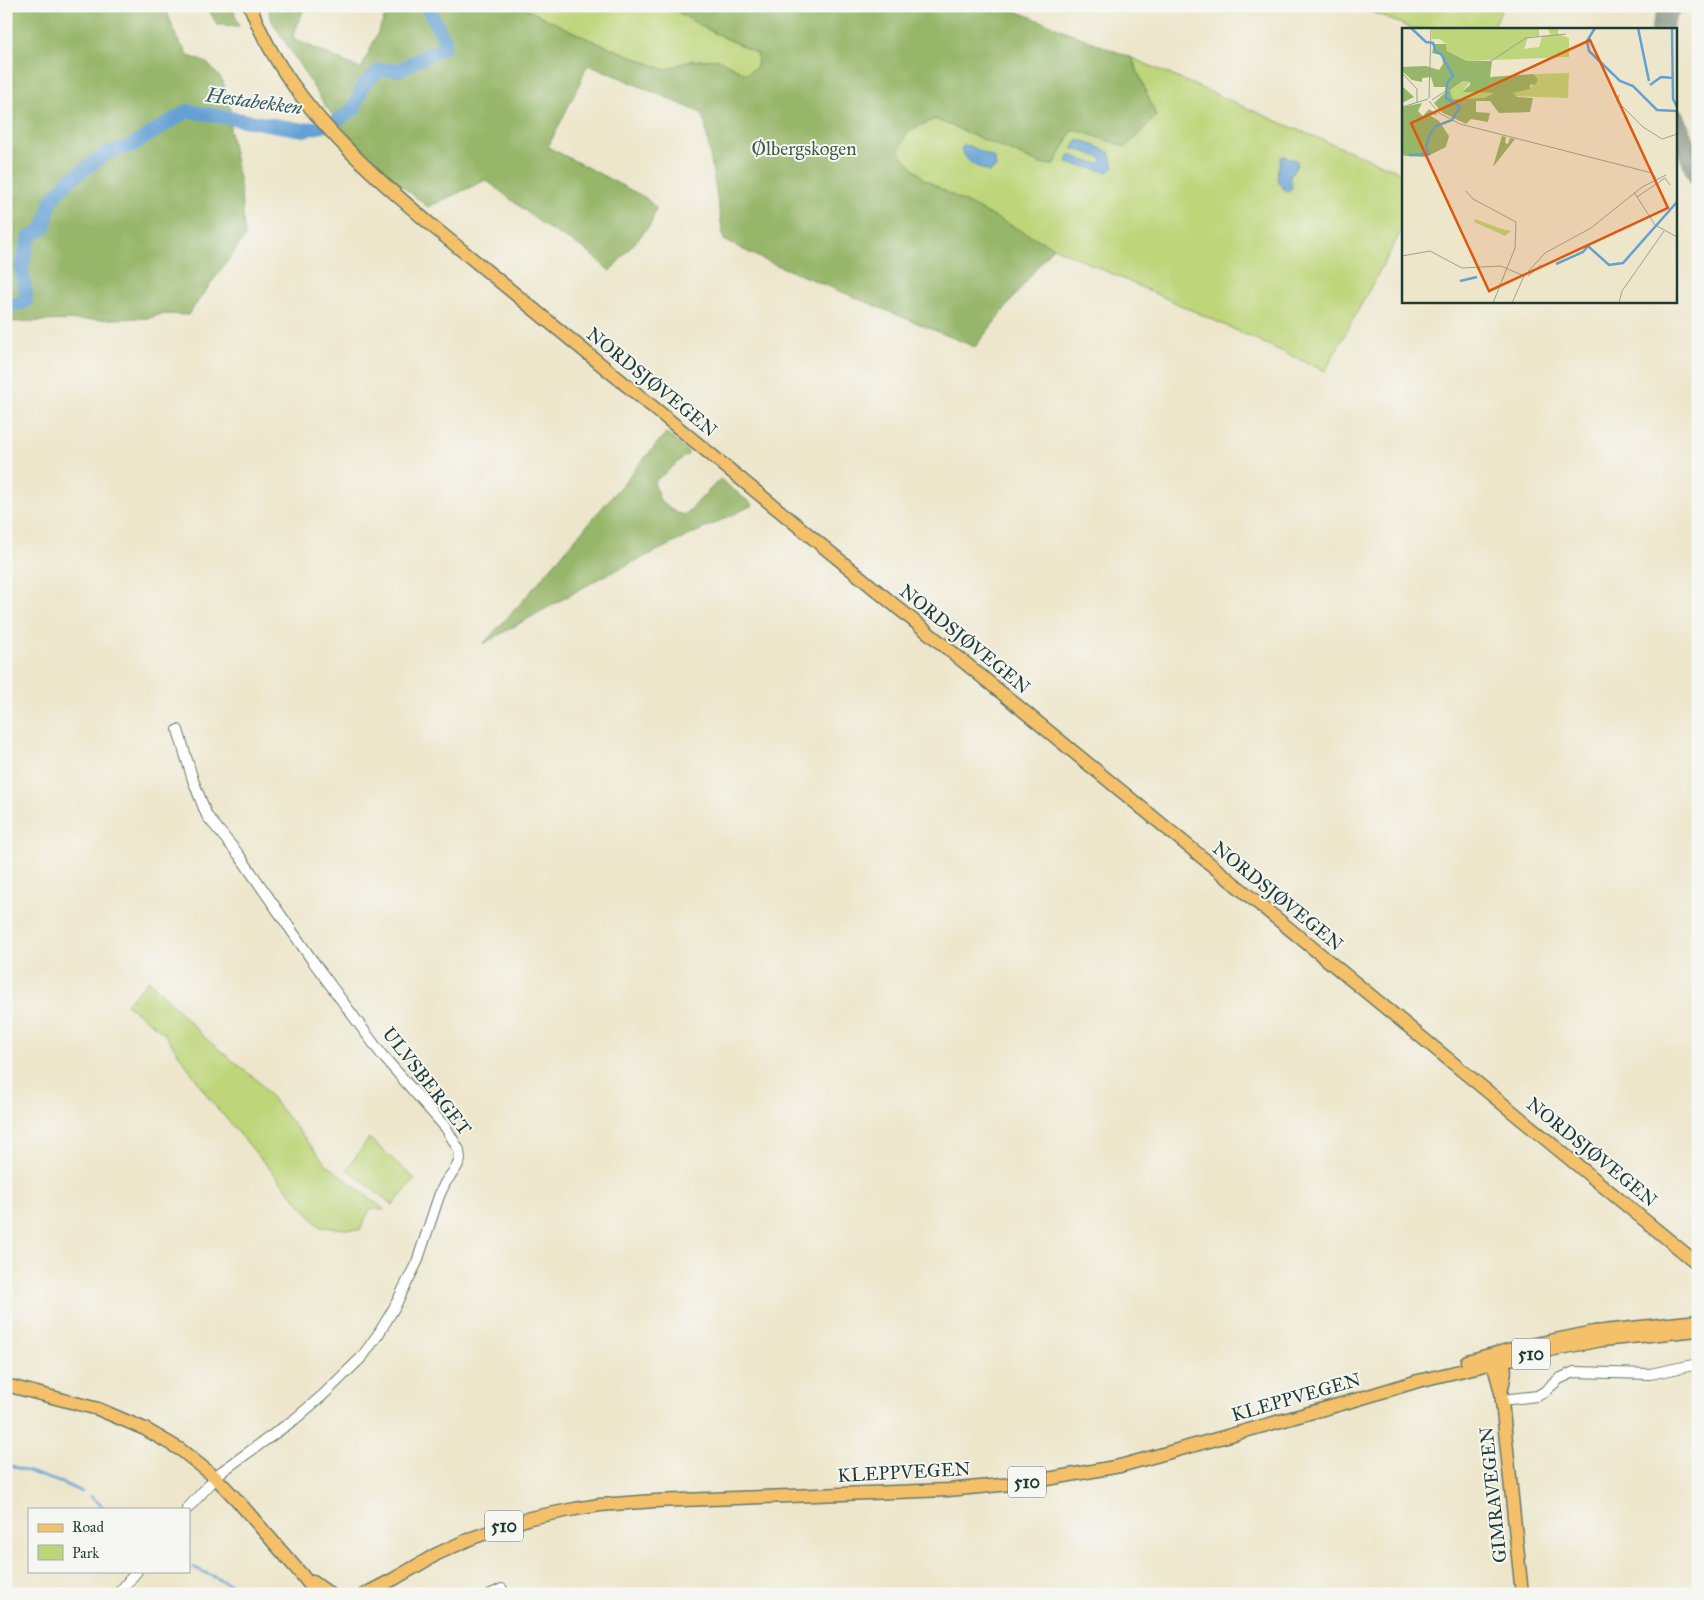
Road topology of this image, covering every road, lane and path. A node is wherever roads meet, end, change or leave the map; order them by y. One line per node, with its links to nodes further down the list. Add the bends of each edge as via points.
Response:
1 (250, 6): 3 (main road, NORDSJØVEGEN, via 279,64 297,91 326,128 379,181)
2 (178, 730): 10 (street, ULVSBERGET, via 207,816 382,1055 446,1128 460,1155 439,1196 417,1262 394,1308 362,1357 295,1419)
3 (1698, 1264)
4 (1698, 1321): 6 (main road, KLEPPVEGEN / 510, via 1549,1340)
5 (1698, 1330): 6 (main road, KLEPPVEGEN / 510, via 1602,1340)
6 (1498, 1359): 9 (main road, GIMRAVEGEN); 14 (main road, KLEPPVEGEN / 510, via 1120,1466 1032,1482 948,1490 624,1503 551,1513 472,1538)
7 (1698, 1364): 9 (street, via 1650,1374 1574,1372 1559,1378 1537,1396)
8 (6, 1385): 10 (main road, via 122,1418 181,1450)
9 (1502, 1396): 22 (main road, GIMRAVEGEN)
10 (215, 1477): 11 (street); 13 (main road)
11 (187, 1508)
12 (136, 1572): 16 (street)
13 (302, 1575): 17 (main road); 18 (main road)
14 (394, 1579): 19 (main road, KLEPPVEGEN / 510); 20 (main road, KLEPPVEGEN / 510)
15 (502, 1589): 21 (street)
16 (118, 1594)
17 (317, 1594)
18 (330, 1594)
19 (365, 1594)
20 (377, 1594)
21 (491, 1594)
22 (1522, 1594)

